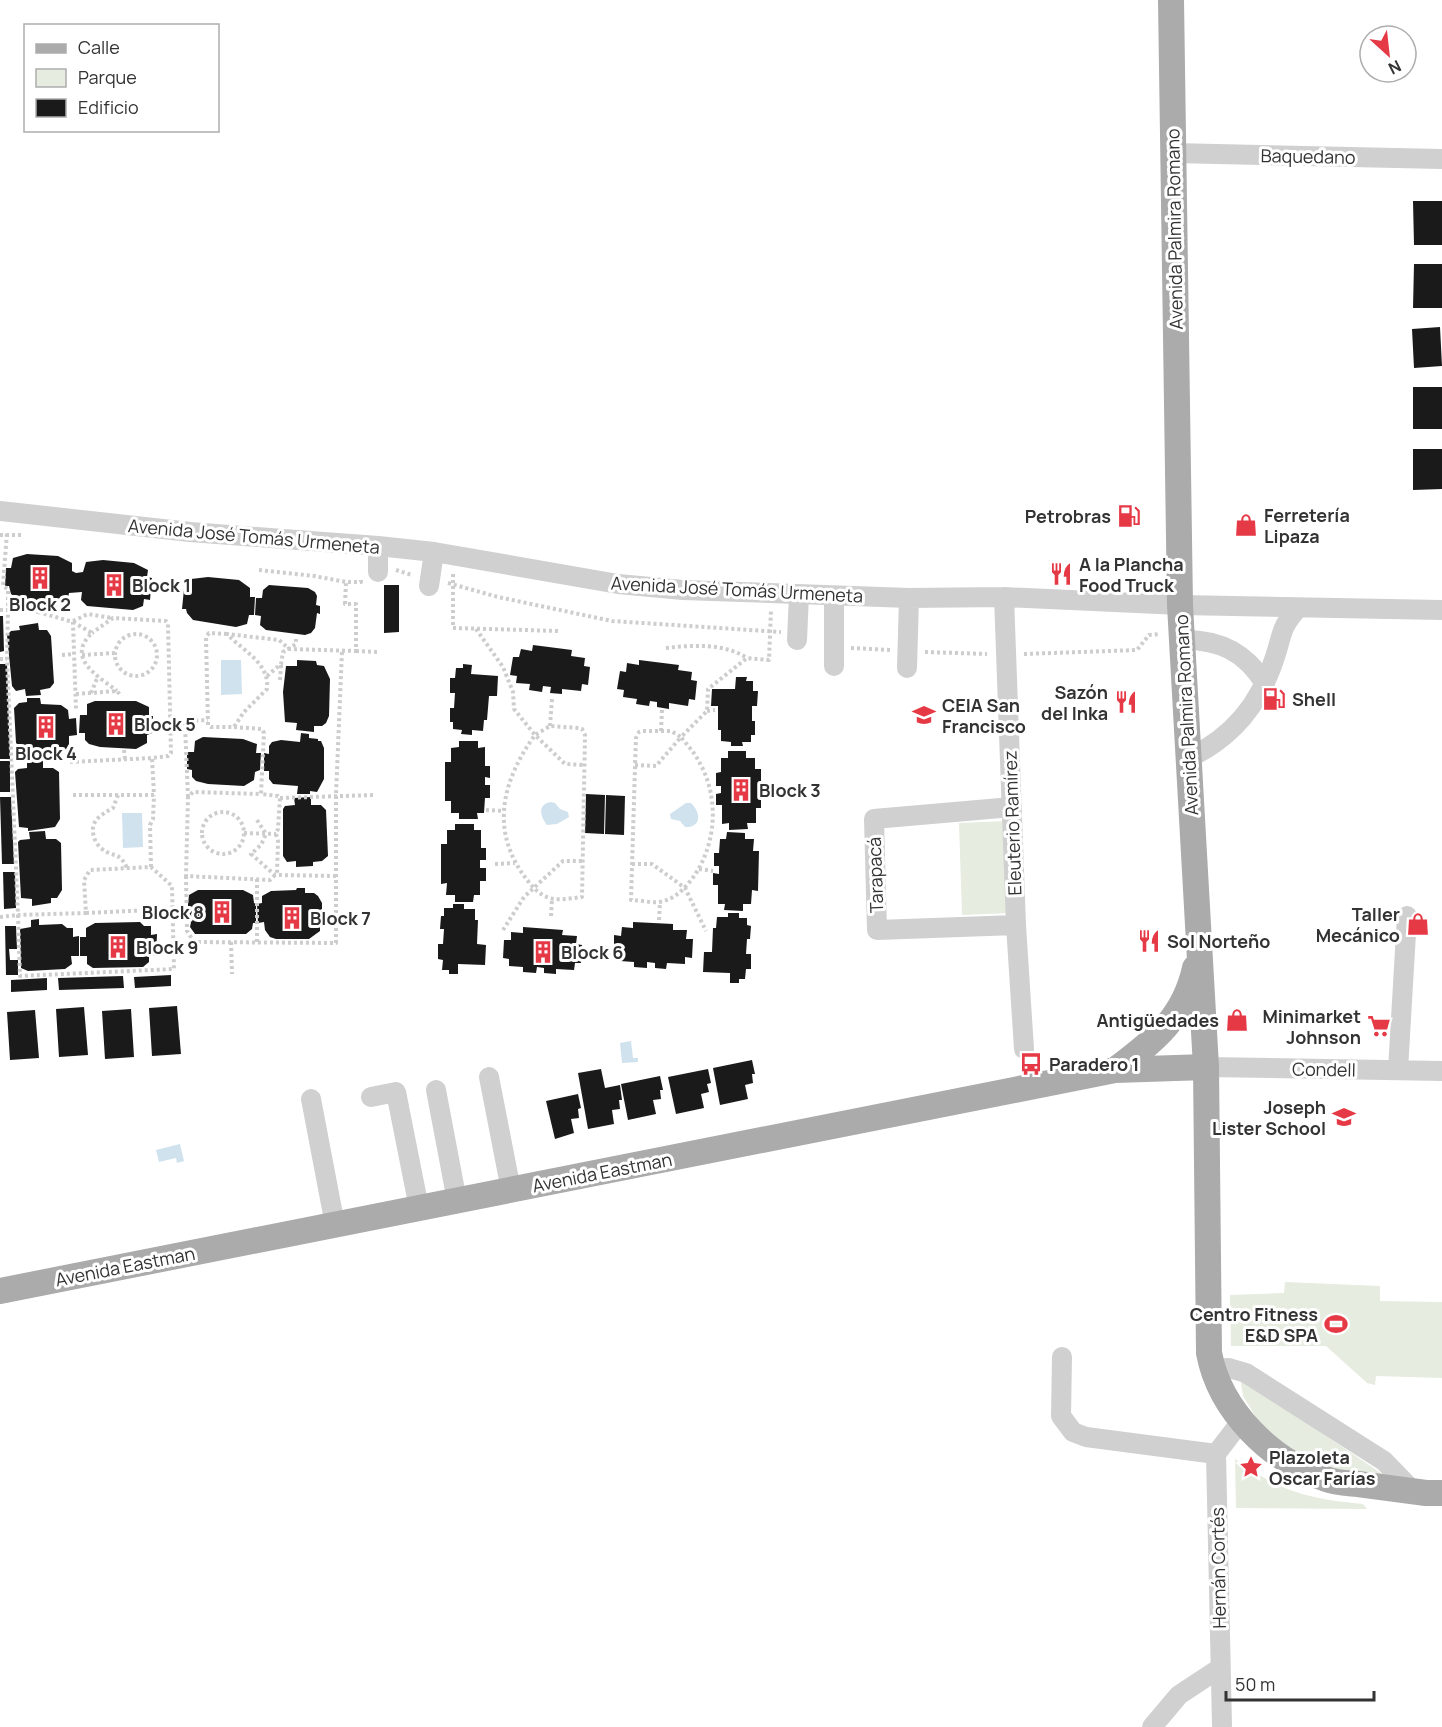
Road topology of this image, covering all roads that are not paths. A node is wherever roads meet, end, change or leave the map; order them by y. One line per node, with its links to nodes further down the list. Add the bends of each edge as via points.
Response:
1 (1171, 0): 2 (main road, Avenida Palmira Romano)
2 (1173, 153): 3 (street, Baquedano); 13 (main road, Avenida Palmira Romano)
3 (1442, 159)
4 (4, 512): 5 (street, Avenida José Tomás Urmeneta, via 190,532)
5 (370, 545): 6 (street, Avenida José Tomás Urmeneta); 7 (street)
6 (444, 554): 8 (street); 9 (street, Avenida José Tomás Urmeneta, via 618,585)
7 (378, 572)
8 (429, 586)
9 (799, 595): 10 (street, Avenida José Tomás Urmeneta); 16 (street)
10 (834, 596): 12 (street, Avenida José Tomás Urmeneta); 18 (street)
11 (1004, 597): 12 (street, Avenida José Tomás Urmeneta); 13 (street, Avenida José Tomás Urmeneta); 22 (street, Eleuterio Ramírez)
12 (909, 598): 19 (street)
13 (1180, 605): 14 (street, Avenida José Tomás Urmeneta); 17 (main road, Avenida Palmira Romano)
14 (1298, 608): 15 (street, Avenida José Tomás Urmeneta); 20 (street, via 1282,630)
15 (1442, 610)
16 (797, 640)
17 (1182, 640): 20 (street, via 1227,647 1249,662); 21 (main road, Avenida Palmira Romano)
18 (834, 666)
19 (907, 668)
20 (1265, 684): 21 (street, via 1254,705 1232,731)
21 (1189, 758): 25 (main road, Avenida Palmira Romano)
22 (1012, 807): 24 (street, Eleuterio Ramírez); 24 (street, Tarapacá, via 874,819 877,930)
23 (1407, 916): 29 (street)
24 (1016, 926): 26 (street, Eleuterio Ramírez)
25 (1199, 944): 27 (main road, Avenida Palmira Romano); 28 (main road, via 1192,981 1176,1015 1150,1044)
26 (1024, 1049)
27 (1206, 1067): 28 (main road, Avenida Eastman); 29 (street, Condell); 41 (main road, Avenida Palmira Romano, via 1208,1336)
28 (1115, 1070): 35 (main road, Avenida Eastman)
29 (1398, 1070): 30 (street, Condell)
30 (1442, 1071)
31 (489, 1077): 35 (street)
32 (436, 1090): 36 (street)
33 (371, 1097): 37 (street, via 396,1092)
34 (311, 1099): 38 (street)
35 (511, 1190): 36 (main road, Avenida Eastman)
36 (457, 1201): 37 (main road, Avenida Eastman)
37 (419, 1208): 38 (main road, Avenida Eastman)
38 (335, 1225): 39 (main road, Avenida Eastman)
39 (0, 1291)
40 (1062, 1357): 43 (street, via 1061,1416 1073,1432)
41 (1212, 1370): 42 (main road, Avenida Palmira Romano, via 1225,1398); 44 (street, via 1229,1368 1246,1373 1384,1461)
42 (1242, 1420): 43 (street); 44 (main road, Avenida Palmira Romano, via 1276,1453 1310,1473 1329,1480)
43 (1216, 1454): 46 (street, Hernán Cortés)
44 (1413, 1491): 45 (main road, Avenida Palmira Romano)
45 (1442, 1493)
46 (1220, 1668): 47 (street, Hernán Cortés); 48 (street, via 1179,1695)
47 (1222, 1725)
48 (1152, 1727)

